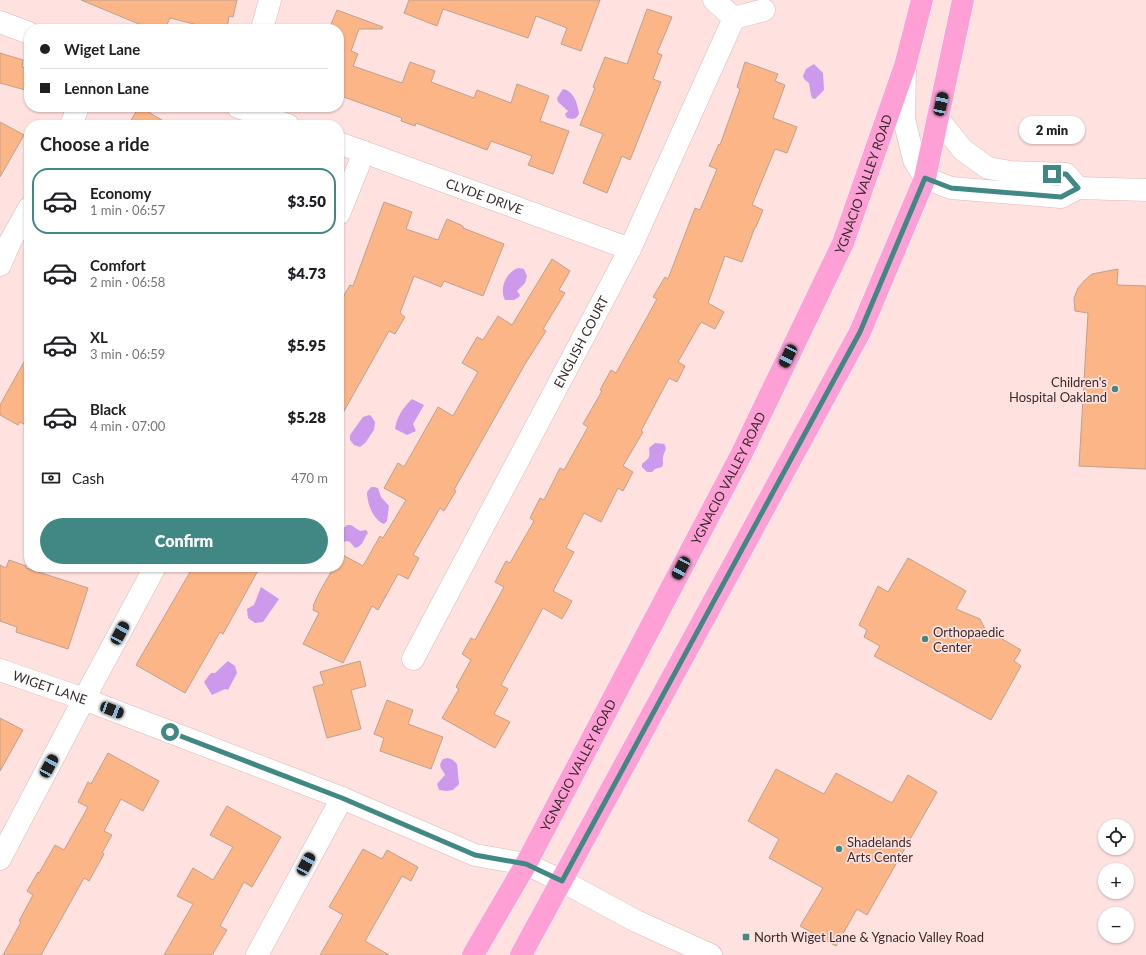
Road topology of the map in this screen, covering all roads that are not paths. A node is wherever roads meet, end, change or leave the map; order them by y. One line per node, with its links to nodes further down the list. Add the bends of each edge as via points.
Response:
1 (270, 0): 8 (street)
2 (714, 0): 6 (street)
3 (922, 0): 10 (highway, YGNACIO VALLEY ROAD)
4 (963, 0): 12 (highway)
5 (764, 10): 6 (street)
6 (734, 18): 21 (street, ENGLISH COURT)
7 (0, 22): 9 (street)
8 (263, 24)
9 (24, 31)
10 (905, 66): 16 (street, via 904,120 914,160); 29 (highway, YGNACIO VALLEY ROAD, via 843,243 740,455)
11 (252, 112): 13 (street)
12 (938, 119): 16 (highway); 17 (street, via 963,150 988,168 1010,172 1066,174)
13 (274, 120)
14 (344, 145): 15 (street, CLYDE DRIVE)
15 (364, 152): 19 (street); 21 (street, CLYDE DRIVE)
16 (925, 178): 17 (street, via 951,188 1061,197); 30 (highway, via 860,332)
17 (1078, 188): 18 (street)
18 (1146, 190)
19 (344, 202)
20 (24, 217): 22 (street)
21 (630, 249): 24 (street, ENGLISH COURT)
22 (0, 265)
23 (152, 572): 26 (street)
24 (413, 658)
25 (0, 670): 26 (street, WIGET LANE)
26 (84, 699): 27 (street, WIGET LANE); 28 (street)
27 (342, 798): 29 (street, WIGET LANE, via 475,855); 31 (street)
28 (0, 859)
29 (526, 864): 30 (street, WIGET LANE); 32 (highway, YGNACIO VALLEY ROAD)
30 (562, 881): 33 (highway); 34 (street, WIGET LANE, via 636,921)
31 (257, 955)
32 (472, 955)
33 (521, 955)
34 (711, 955)

